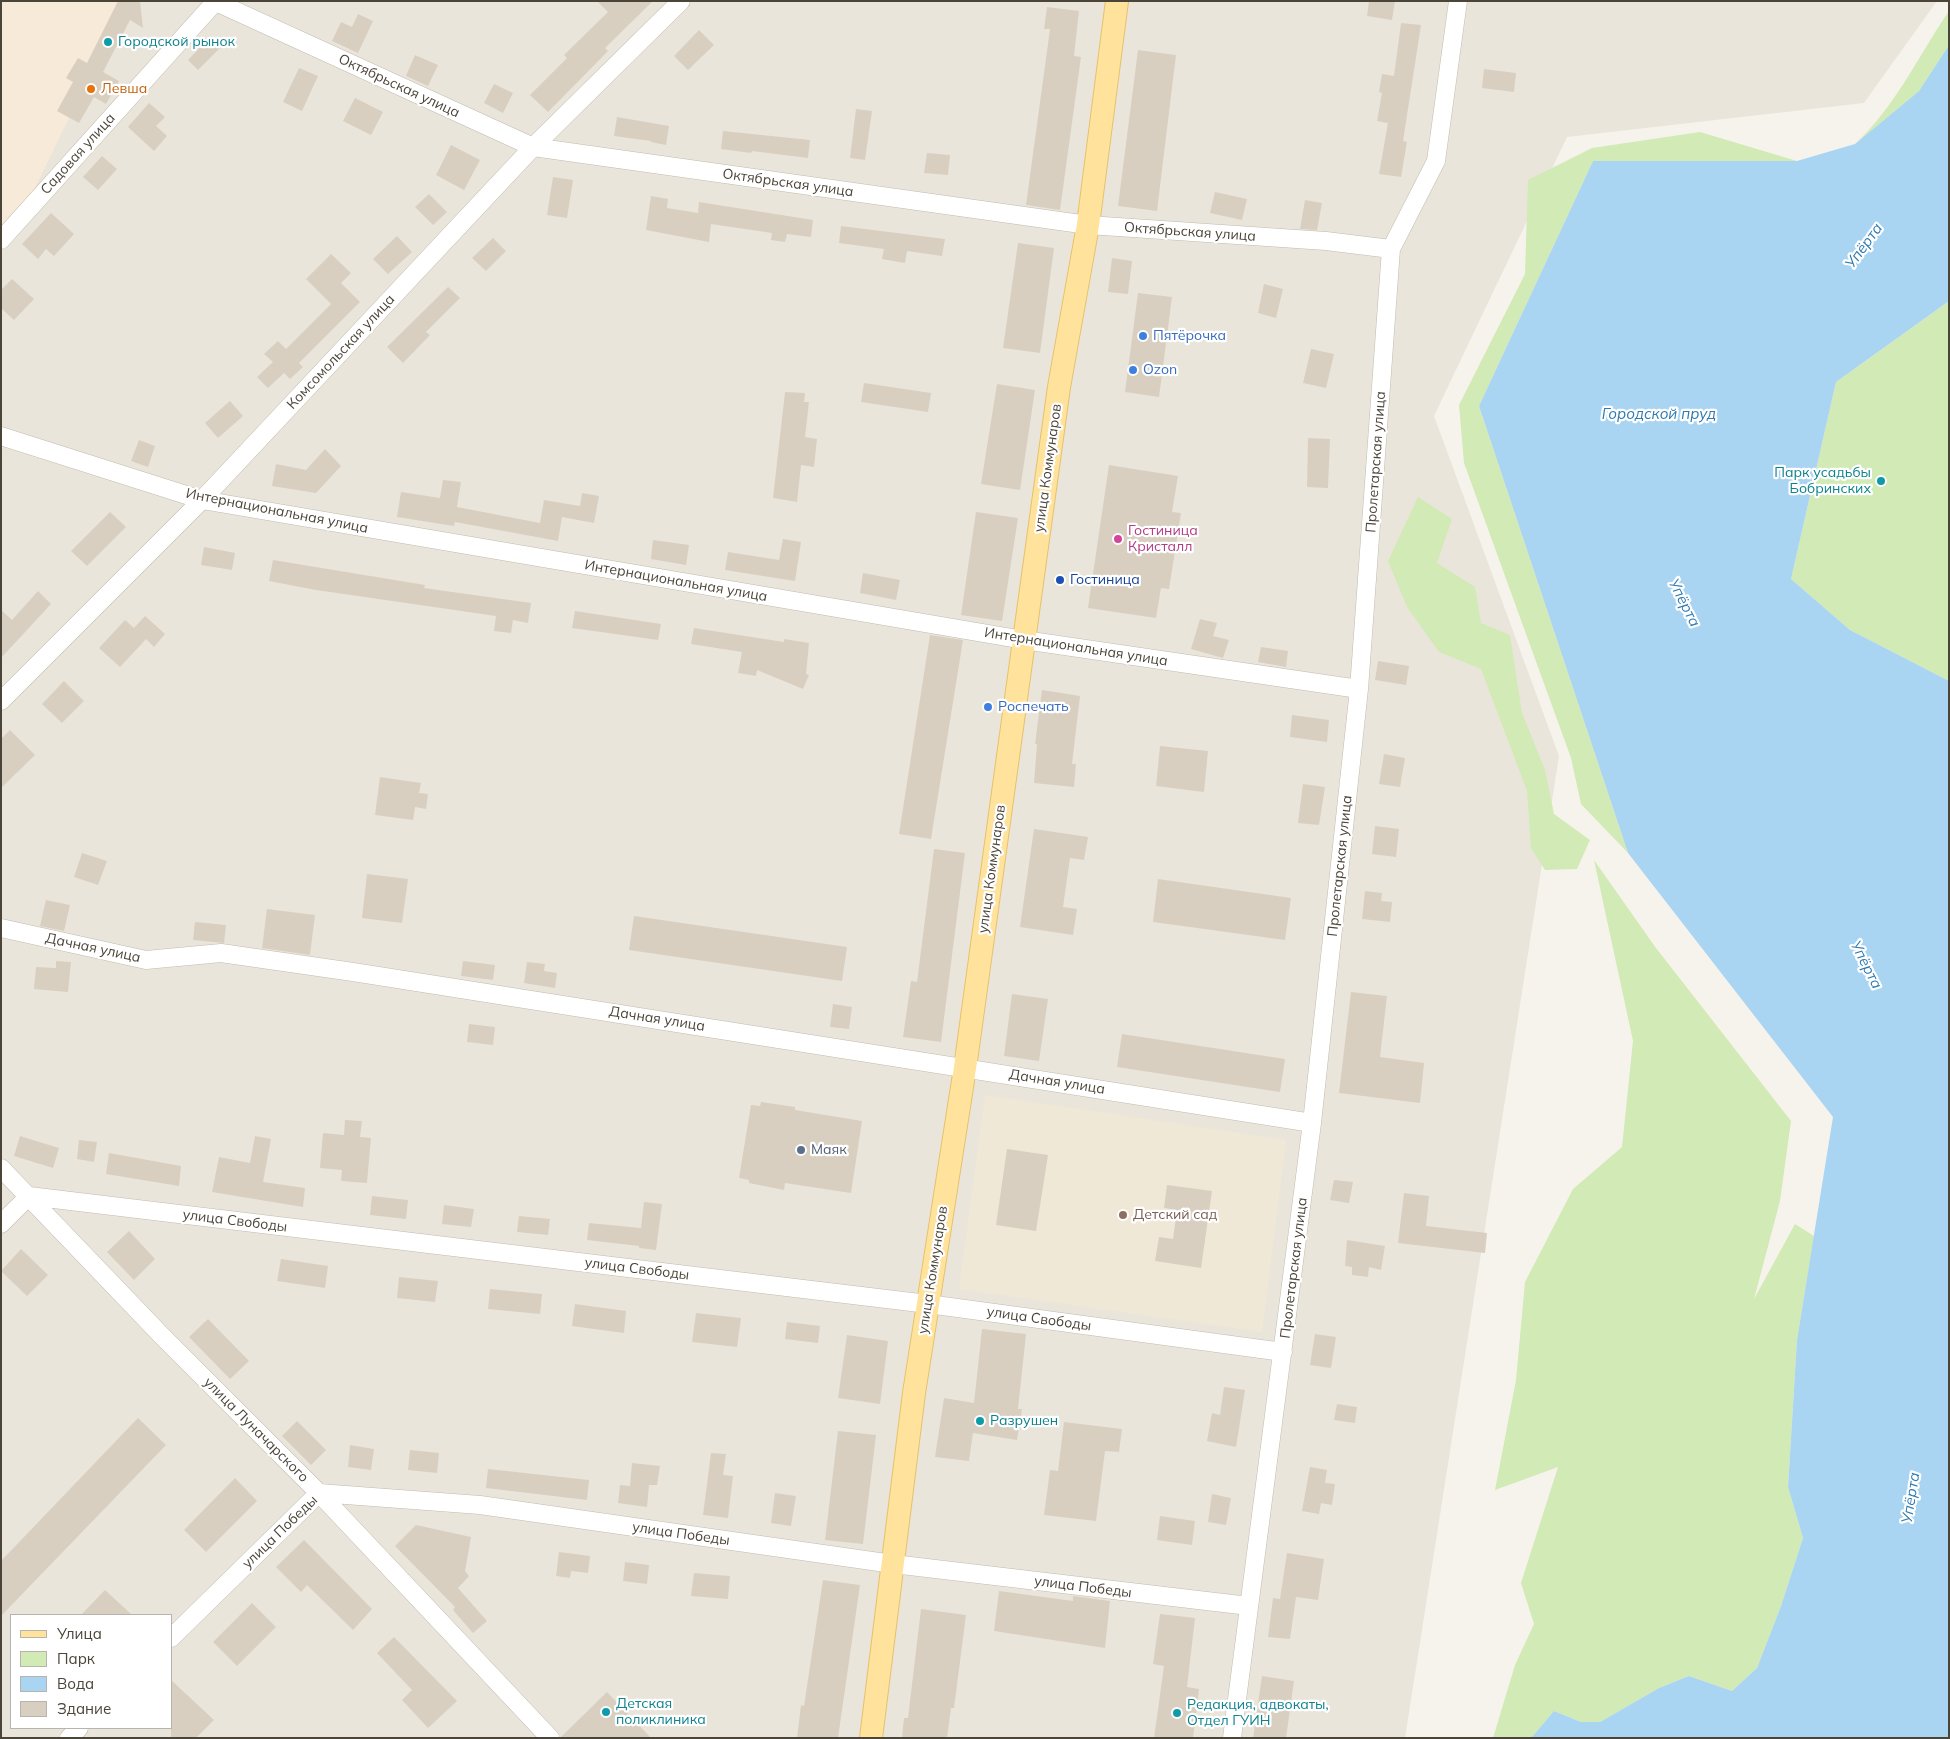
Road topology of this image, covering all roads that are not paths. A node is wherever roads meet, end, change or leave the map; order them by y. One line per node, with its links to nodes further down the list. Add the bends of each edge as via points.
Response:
1 (215, 1): 5 (street, Октябрьская улица); 7 (street, Садовая улица)
2 (681, 1): 5 (street, Комсомольская улица)
3 (1117, 1): 6 (main road, улица Коммунаров)
4 (1458, 1): 8 (street, Пролетарская улица, via 1436,161)
5 (533, 147): 6 (street, Октябрьская улица); 10 (street, Комсомольская улица)
6 (1088, 225): 8 (street, Октябрьская улица, via 1326,241); 11 (main road, улица Коммунаров, via 1059,387)
7 (1, 240)
8 (1392, 249): 12 (street, Пролетарская улица)
9 (1, 436): 10 (street, Интернациональная улица)
10 (202, 500): 11 (street, Интернациональная улица); 13 (street, Комсомольская улица)
11 (1024, 640): 12 (street, Интернациональная улица); 15 (main road, улица Коммунаров)
12 (1360, 690): 16 (street, Пролетарская улица)
13 (1, 701)
14 (1, 928): 15 (street, Дачная улица, via 146,960 221,953)
15 (965, 1068): 16 (street, Дачная улица); 20 (main road, улица Коммунаров)
16 (1312, 1123): 21 (street, Пролетарская улица)
17 (1, 1168): 18 (street, улица Луначарского)
18 (29, 1196): 19 (street); 20 (street, улица Свободы); 22 (street, улица Луначарского, via 162,1336)
19 (1, 1224)
20 (928, 1304): 21 (street, улица Свободы); 23 (main road, улица Коммунаров)
21 (1283, 1352): 24 (street, Пролетарская улица)
22 (320, 1493): 23 (street, улица Победы, via 480,1504); 25 (street, улица Победы); 28 (street, улица Луначарского)
23 (893, 1564): 24 (street, улица Победы); 29 (main road, улица Коммунаров)
24 (1248, 1606): 30 (street, Пролетарская улица)
25 (172, 1637)
26 (78, 1729): 27 (street)
27 (69, 1738)
28 (550, 1738)
29 (871, 1738)
30 (1232, 1738)

